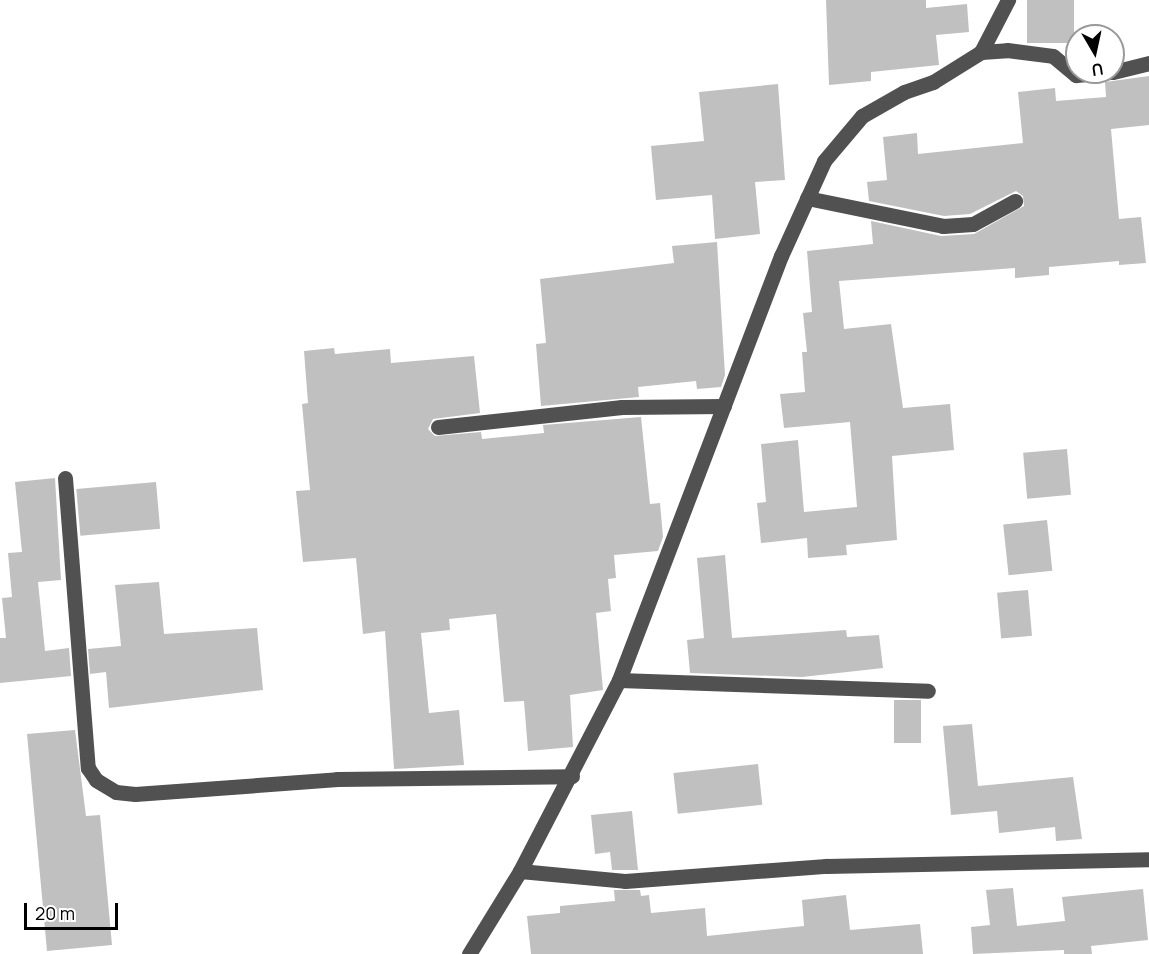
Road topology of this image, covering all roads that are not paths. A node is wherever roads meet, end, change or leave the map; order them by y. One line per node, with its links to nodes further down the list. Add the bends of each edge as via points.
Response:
1 (1008, 0): 2 (street)
2 (981, 52): 4 (street, via 1007,50 1053,57); 6 (street, via 933,82 904,92 862,116 824,161)
3 (1149, 63): 5 (street)
4 (1065, 66)
5 (1125, 69)
6 (807, 198): 7 (street, via 943,226 973,224); 8 (street)
7 (1015, 201)
8 (724, 406): 9 (street, via 622,407); 11 (street)
9 (438, 427)
10 (65, 478): 13 (street, via 88,768 96,780 116,792 135,794 337,779)
11 (619, 680): 12 (street); 13 (street)
12 (928, 691)
13 (572, 776): 15 (street)
14 (1149, 859): 15 (street, via 826,866 626,881)
15 (520, 871): 16 (street)
16 (469, 954)

